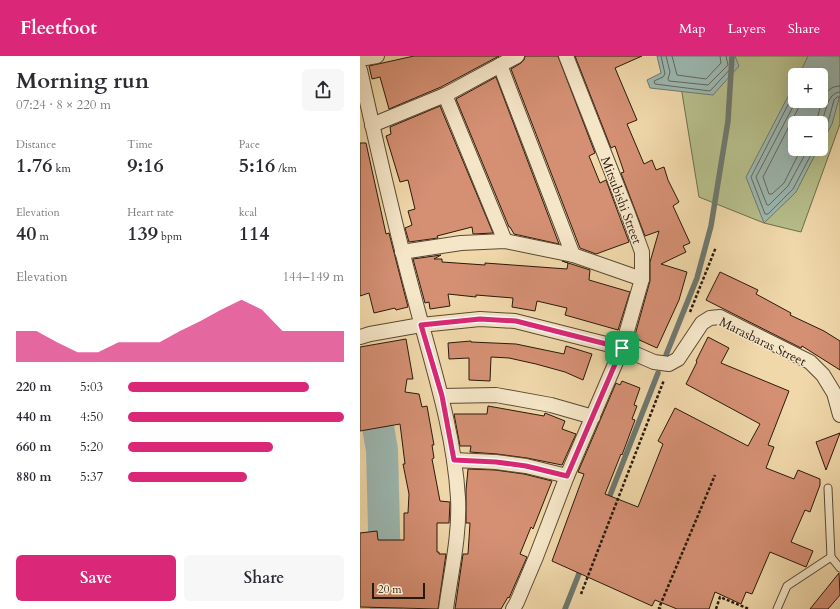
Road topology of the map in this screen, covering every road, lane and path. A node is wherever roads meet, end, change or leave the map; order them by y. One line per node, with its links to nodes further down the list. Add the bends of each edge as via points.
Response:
1 (376, 56): 4 (street)
2 (517, 56): 5 (street)
3 (566, 56): 13 (street, Mitsubishi Street, via 642,252)
4 (360, 59)
5 (500, 65): 7 (street); 12 (street)
6 (360, 70): 8 (street)
7 (445, 95): 8 (street); 9 (street)
8 (372, 125): 11 (street)
9 (505, 242): 11 (street, via 461,243); 12 (street)
10 (716, 247): 14 (path)
11 (402, 252): 15 (street)
12 (573, 255): 13 (street)
13 (642, 278): 17 (street, Mitsubishi Street)
14 (690, 313)
15 (421, 325): 16 (street); 17 (street, via 480,319 516,321); 19 (street)
16 (360, 337)
17 (622, 348): 18 (street, via 654,362); 21 (street, Mitsubishi Street)
18 (669, 364): 20 (street, Marasbaras Street, via 678,359 702,323 710,318 720,318 810,362 823,374 834,393); 28 (path)
19 (442, 396): 21 (street, via 496,395); 22 (street)
20 (840, 415)
21 (593, 417): 24 (street, Mitsubishi Street)
22 (454, 460): 24 (street, via 526,466); 29 (street, via 458,498 457,525)
23 (715, 475): 31 (path, via 659,608)
24 (567, 476): 30 (street, Mitsubishi Street)
25 (828, 488): 26 (lane)
26 (831, 557): 27 (lane); 34 (lane, via 787,586)
27 (840, 568)
28 (581, 594)
29 (446, 609)
30 (513, 609)
31 (661, 609)
32 (716, 609): 33 (path, via 720,597)
33 (749, 609)
34 (777, 609)

